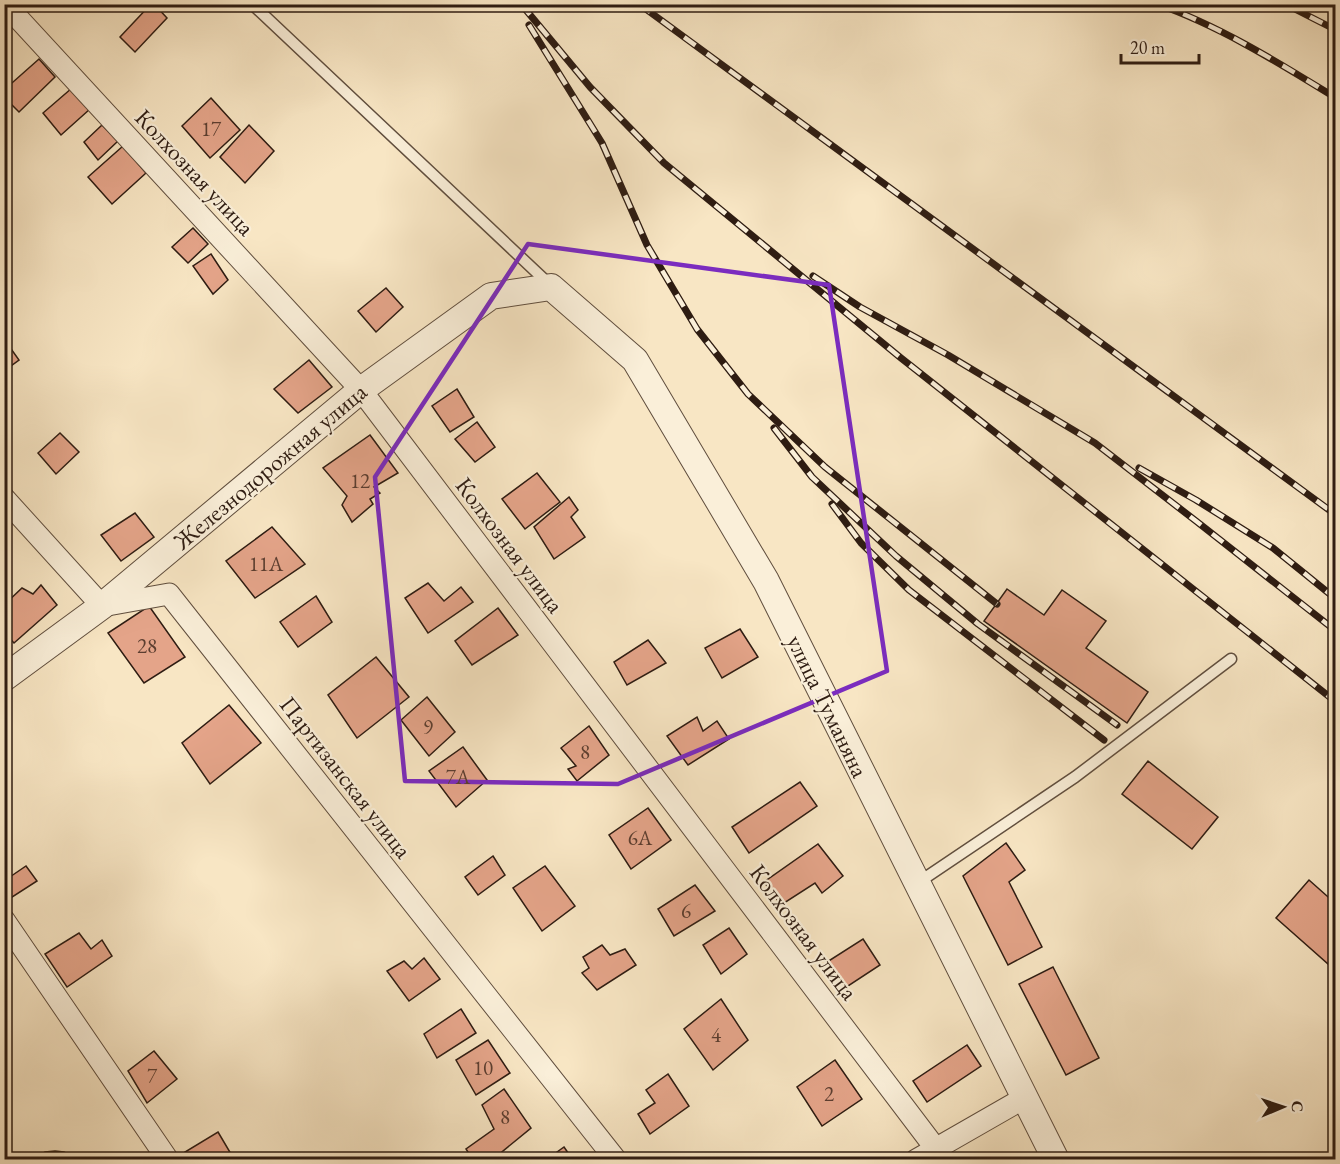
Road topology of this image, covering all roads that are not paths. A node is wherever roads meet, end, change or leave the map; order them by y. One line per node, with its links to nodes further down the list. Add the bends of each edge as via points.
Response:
1 (5, 4): 4 (street, Колхозная улица)
2 (252, 4): 3 (lane)
3 (551, 286): 4 (street, Железнодорожная улица, via 491,296); 9 (street, улица Туманяна, via 635,360 766,581)
4 (362, 390): 6 (street, Железнодорожная улица); 12 (street, Колхозная улица)
5 (4, 498): 6 (street)
6 (102, 606): 8 (street, Железнодорожная улица); 14 (street, Партизанская улица, via 169,594)
7 (1232, 659): 9 (lane, via 1075,777)
8 (4, 678)
9 (916, 884): 11 (street, улица Туманяна)
10 (4, 920): 13 (street)
11 (1026, 1098): 12 (street); 16 (street, улица Туманяна)
12 (936, 1149): 15 (street)
13 (168, 1160)
14 (616, 1160)
15 (916, 1160)
16 (1056, 1160)

